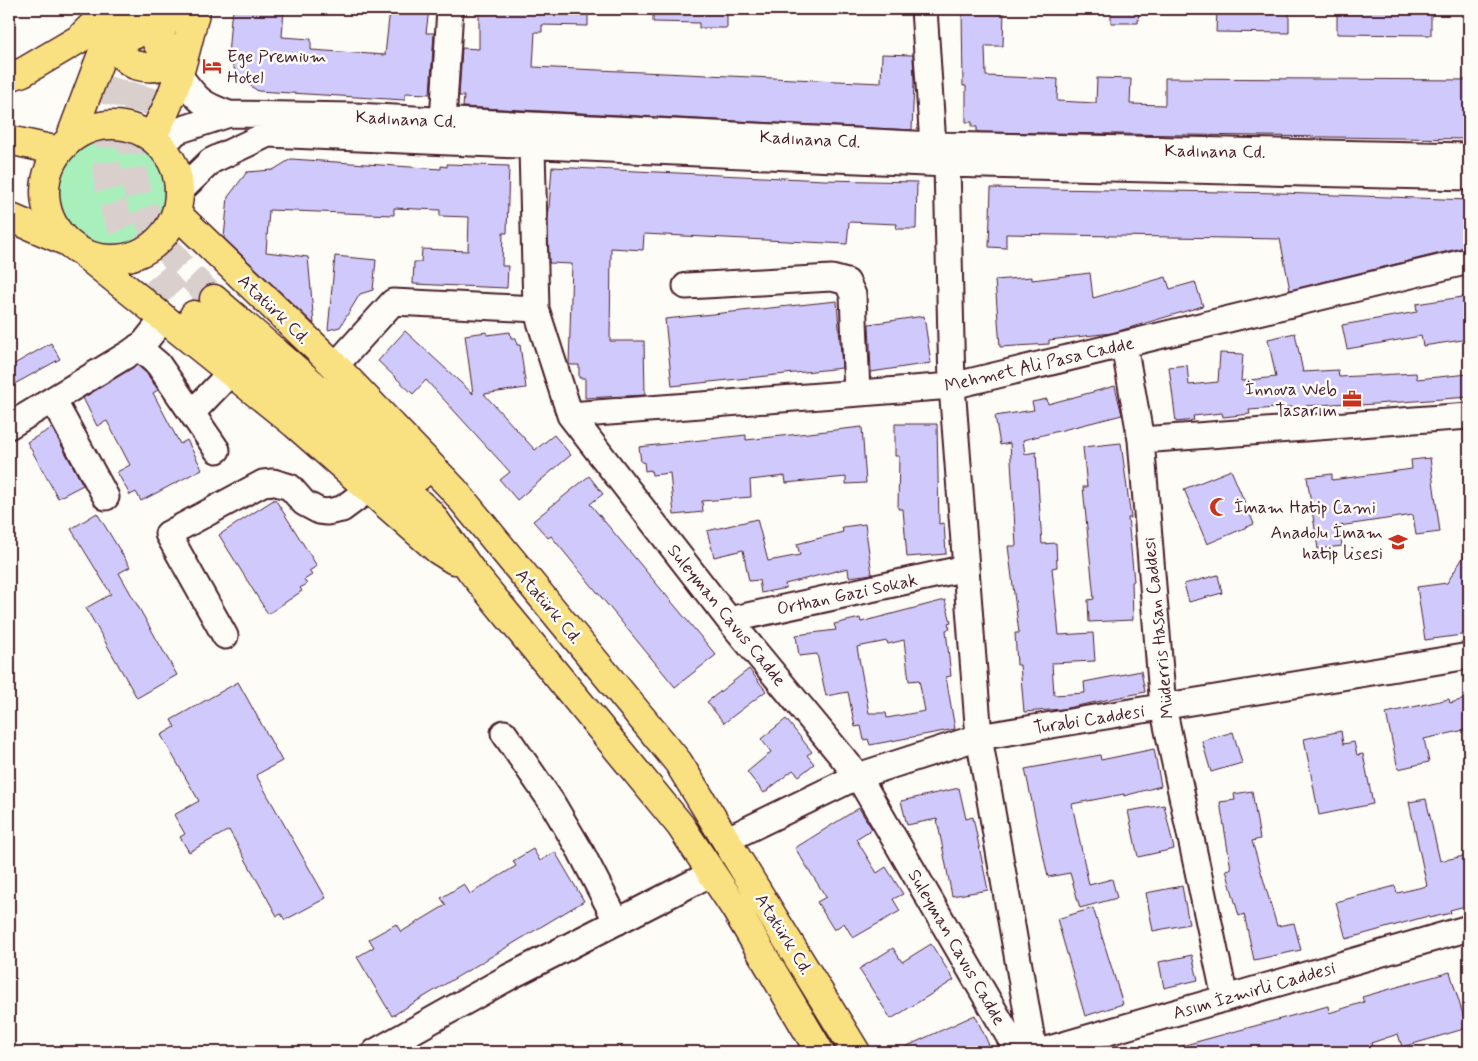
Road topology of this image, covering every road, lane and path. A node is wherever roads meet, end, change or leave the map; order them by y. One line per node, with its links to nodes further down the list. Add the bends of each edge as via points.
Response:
1 (144, 9): 6 (main road)
2 (169, 9): 6 (main road)
3 (196, 9): 7 (main road)
4 (450, 9): 11 (street)
5 (924, 9): 16 (street)
6 (126, 25): 7 (main road, via 113,48 134,65 160,68 177,57); 9 (main road, via 79,39); 14 (main road)
7 (188, 40): 8 (main road)
8 (179, 75): 10 (street, via 204,105); 13 (main road)
9 (9, 78)
10 (229, 114): 11 (street, Kadınana Cd.); 13 (street, Kadınana Cd., via 177,131)
11 (443, 121): 16 (street, Kadınana Cd.)
12 (9, 140): 14 (main road)
13 (156, 142): 14 (main road, via 132,128 110,125 89,129); 19 (main road, via 176,171)
14 (64, 146): 21 (main road, via 46,178 45,200 51,222)
15 (532, 148): 16 (street, Kadınana Cd.); 19 (street, Kadınana Cd., via 268,134 211,161); 24 (street, Suleyman Cavus Cadde)
16 (940, 154): 17 (street, Kadınana Cd.); 18 (street, Kadınana Cd.); 30 (street)
17 (1469, 156)
18 (1469, 177)
19 (178, 202): 21 (main road, via 166,233 149,248 128,258 106,259); 28 (main road, Atatürk Cd.)
20 (9, 217): 21 (main road)
21 (74, 247): 25 (main road, Atatürk Cd.)
22 (1469, 261): 26 (street, Mehmet Ali Pasa Cadde)
23 (686, 286): 31 (street, via 832,278 847,282 853,295)
24 (536, 308): 28 (street, via 393,302); 34 (street, Suleyman Cavus Cadde)
25 (163, 319): 27 (street); 29 (main road, Atatürk Cd.)
26 (1124, 345): 30 (street, Mehmet Ali Pasa Cadde); 37 (street, Müderris Hasan Caddesi)
27 (138, 347): 32 (street); 33 (street, via 158,364)
28 (335, 366): 41 (main road, Atatürk Cd., via 454,490)
29 (231, 372): 33 (street); 39 (main road, Atatürk Cd.)
30 (952, 386): 31 (street, Mehmet Ali Pasa Cadde); 42 (street)
31 (857, 393): 34 (street, Mehmet Ali Pasa Cadde)
32 (52, 400): 36 (street); 40 (street)
33 (192, 413): 38 (street)
34 (570, 415): 44 (street, Suleyman Cavus Cadde)
35 (1469, 416): 37 (street)
36 (9, 426)
37 (1141, 440): 47 (street, Müderris Hasan Caddesi)
38 (217, 450)
39 (369, 489): 43 (main road, Atatürk Cd., via 438,550); 45 (street, via 342,509 327,512 304,504 290,486 263,483 168,534)
40 (106, 497)
41 (498, 544): 43 (main road, Atatürk Cd., via 204,307 430,513); 51 (main road, Atatürk Cd., via 678,762)
42 (966, 568): 44 (street, Orthan Gazi Sokak); 49 (street)
43 (472, 572): 52 (main road, Atatürk Cd., via 680,825)
44 (729, 620): 50 (street, Suleyman Cavus Cadde)
45 (225, 636)
46 (1469, 656): 47 (street, Turabi Caddesi)
47 (1164, 707): 49 (street, Turabi Caddesi); 55 (street, Müderris Hasan Caddesi)
48 (504, 733): 53 (street, via 551,801)
49 (979, 737): 50 (street, Turabi Caddesi); 60 (street)
50 (858, 776): 51 (street, Turabi Caddesi); 59 (street, Suleyman Cavus Cadde)
51 (726, 840): 58 (main road, Atatürk Cd.)
52 (712, 873): 53 (street); 57 (main road, Atatürk Cd.)
53 (618, 922): 56 (street, via 511,976)
54 (1469, 928): 55 (street, Asım İzmirli Caddesi)
55 (1225, 998): 61 (street, Asım İzmirli Caddesi)
56 (376, 1052)
57 (820, 1052)
58 (856, 1052)
59 (1018, 1052)
60 (1034, 1052)
61 (1038, 1052)

